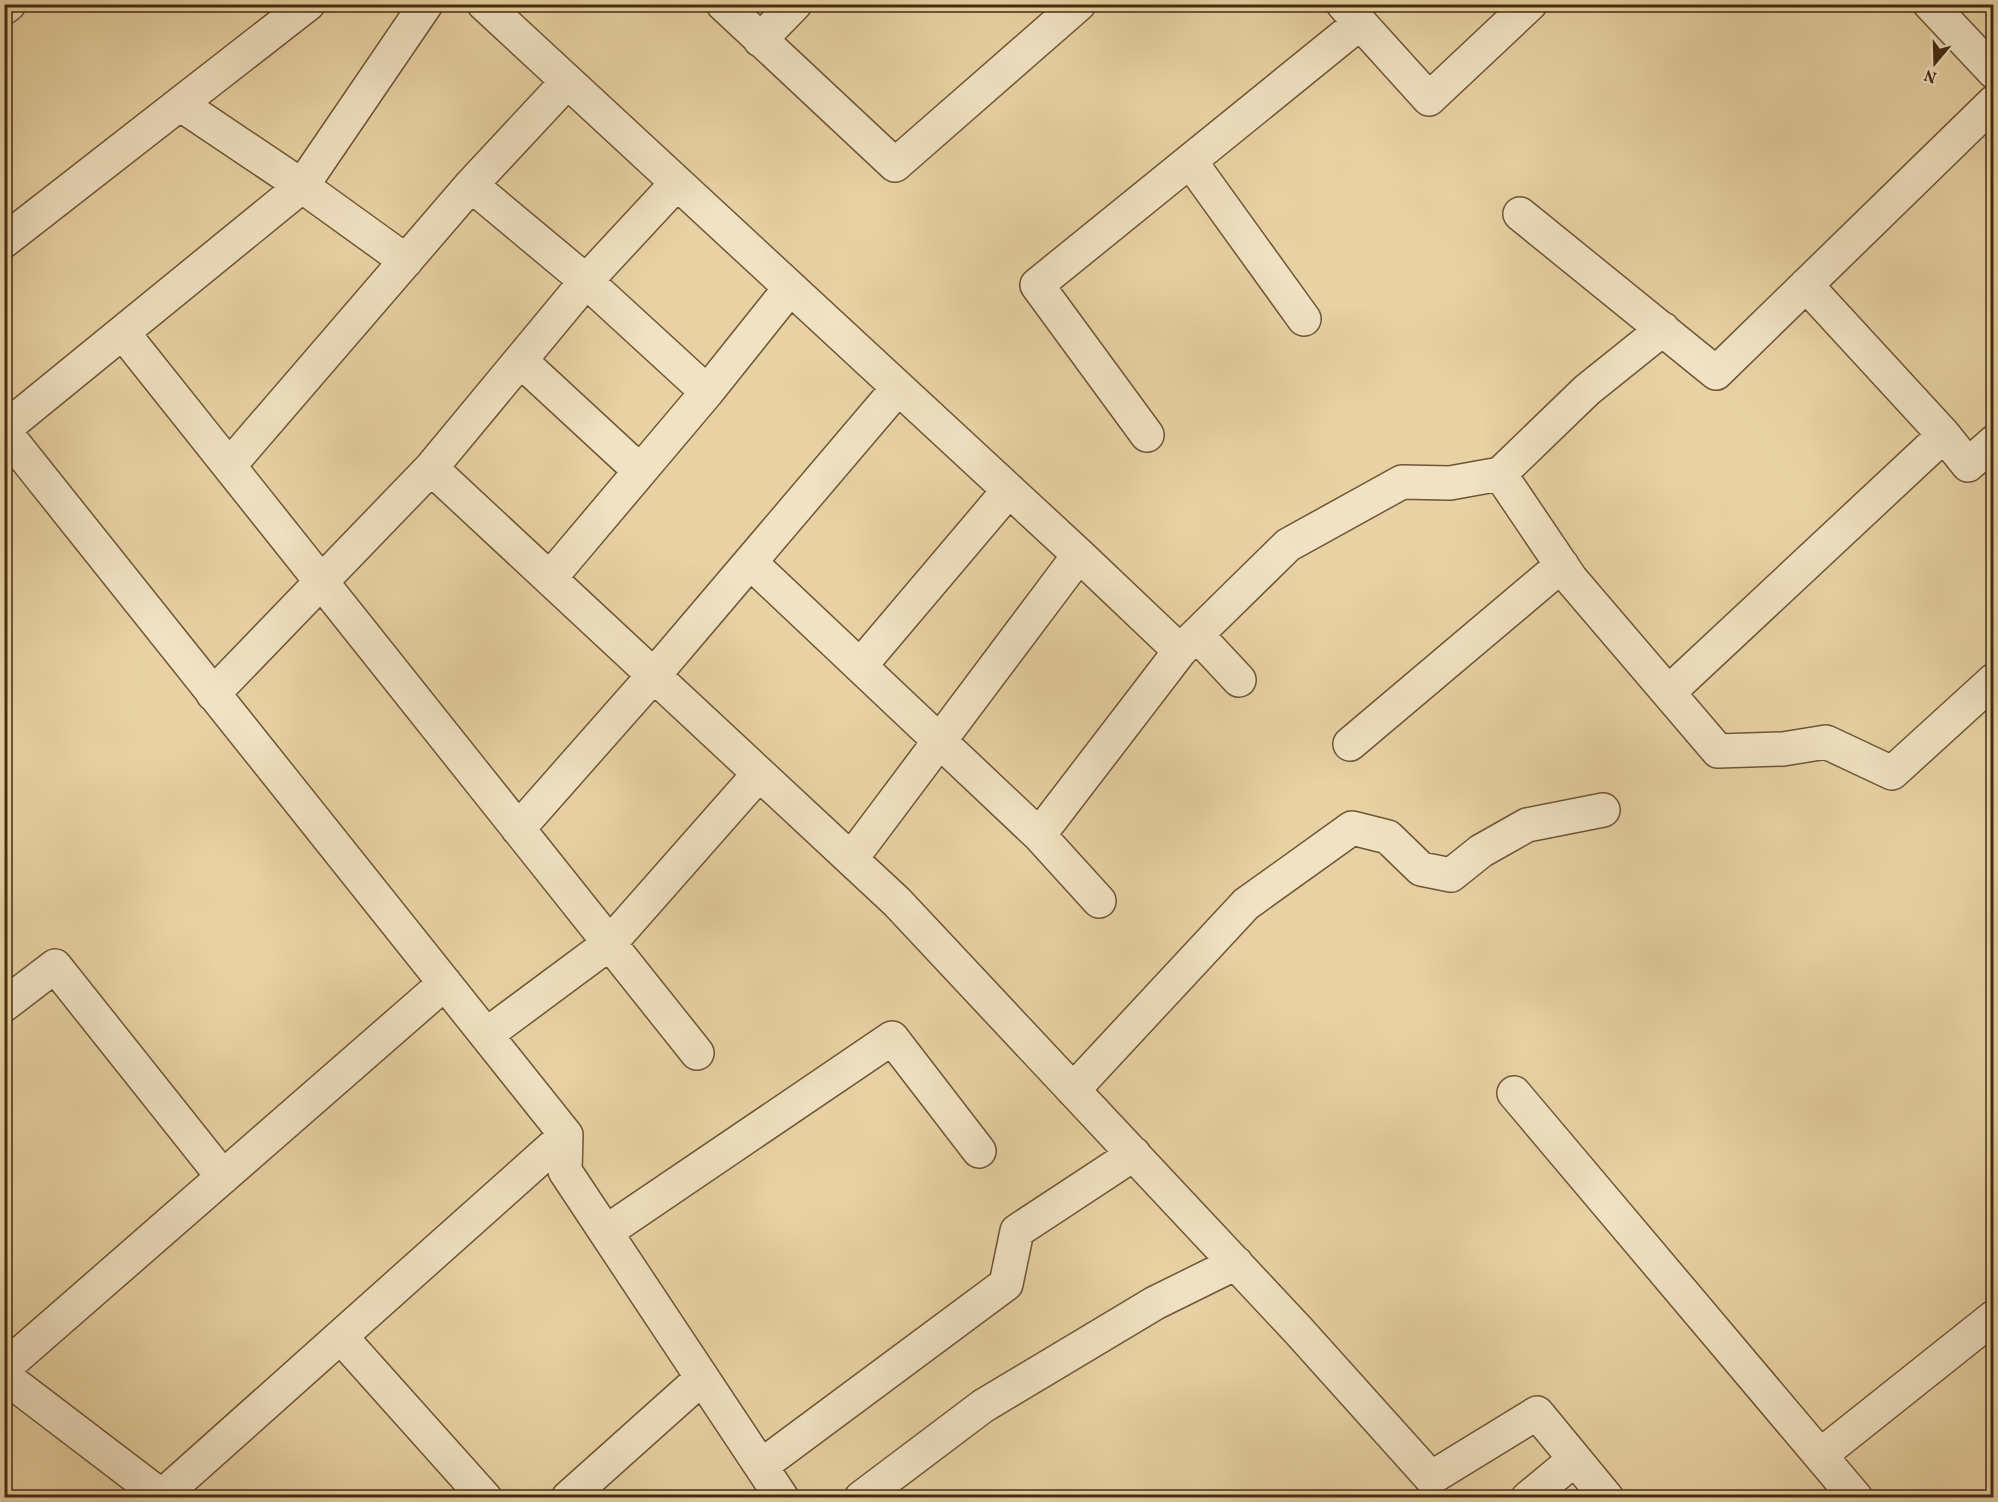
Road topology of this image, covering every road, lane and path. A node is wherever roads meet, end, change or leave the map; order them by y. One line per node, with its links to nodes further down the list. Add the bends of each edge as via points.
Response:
1 (9, 4): 10 (street)
2 (308, 4): 16 (street)
3 (426, 4): 19 (street)
4 (484, 4): 14 (street)
5 (723, 4): 12 (street)
6 (795, 4): 12 (street)
7 (1079, 4): 12 (street, via 896,165)
8 (1530, 4): 11 (street, via 1429,99)
9 (1930, 4): 13 (street)
10 (4, 8)
11 (1352, 14): 17 (street)
12 (760, 40)
13 (1994, 72)
14 (567, 82): 18 (street); 20 (street)
15 (1994, 102): 25 (street)
16 (180, 104): 19 (street); 22 (street)
17 (1190, 161): 27 (street); 34 (street, via 1037,285)
18 (677, 183): 24 (street); 26 (street)
19 (302, 186): 23 (street); 29 (street)
20 (471, 186): 23 (street); 24 (street)
21 (1520, 214): 28 (street)
22 (4, 242)
23 (406, 261): 37 (street)
24 (586, 281): 30 (street); 32 (street)
25 (1806, 285): 28 (street, via 1716,373); 35 (street)
26 (790, 288): 31 (street); 32 (street)
27 (1304, 319)
28 (1663, 329): 40 (street, via 1587,390)
29 (123, 333): 33 (street); 37 (street)
30 (521, 360): 38 (street); 39 (street)
31 (898, 388): 41 (street); 43 (street)
32 (707, 392): 39 (street)
33 (4, 430): 53 (street)
34 (1147, 435)
35 (1944, 435): 36 (street, via 1968,465); 52 (street)
36 (1994, 442)
37 (229, 466): 46 (street)
38 (431, 468): 45 (street); 46 (street)
39 (640, 471): 45 (street)
40 (1500, 474): 44 (street); 47 (street, via 1450,483 1402,482 1288,545)
41 (1009, 490): 42 (street); 48 (street)
42 (1079, 555): 47 (street); 54 (street)
43 (750, 562): 48 (street); 49 (street)
44 (1562, 566): 52 (street); 55 (street)
45 (550, 578): 49 (street)
46 (321, 581): 53 (street); 58 (street)
47 (1188, 643): 50 (street); 59 (street)
48 (860, 666): 54 (street)
49 (654, 675): 56 (street); 58 (street)
50 (1239, 680)
51 (1994, 680): 52 (street, via 1892,773 1826,742 1783,749 1718,751)
52 (1669, 692)
53 (213, 694): 63 (street)
54 (940, 741): 59 (street); 60 (street)
55 (1350, 744)
56 (759, 774): 60 (street); 62 (street)
57 (1604, 810): 67 (street, via 1527,825 1481,851 1451,875 1421,869 1388,837 1352,828 1246,904)
58 (518, 828): 62 (street)
59 (1039, 835): 61 (street)
60 (851, 859): 67 (street, via 897,902)
61 (1099, 901)
62 (610, 943): 65 (street); 66 (street)
63 (445, 983): 65 (street); 72 (street)
64 (4, 1005): 72 (street, via 55,966)
65 (486, 1035): 69 (street)
66 (697, 1053)
67 (1072, 1090): 71 (street)
68 (1514, 1093): 80 (street)
69 (567, 1135): 73 (street, via 565,1171); 76 (street)
70 (978, 1151): 73 (street, via 892,1038)
71 (1134, 1154): 74 (street); 82 (street, via 1017,1231 1006,1284)
72 (223, 1177): 77 (street)
73 (606, 1232): 79 (street)
74 (1236, 1263): 81 (street, via 1431,1478 1537,1413); 87 (street, via 1155,1303 983,1407)
75 (1994, 1317): 80 (street)
76 (341, 1336): 83 (street); 84 (street)
77 (4, 1368)
78 (4, 1376): 83 (street)
79 (702, 1378): 82 (street); 85 (street)
80 (1821, 1454): 90 (street)
81 (1575, 1460): 88 (street); 89 (street)
82 (761, 1466): 86 (street)
83 (163, 1497)
84 (484, 1497)
85 (568, 1497)
86 (782, 1497)
87 (861, 1497)
88 (1528, 1497)
89 (1607, 1497)
90 (1856, 1497)

